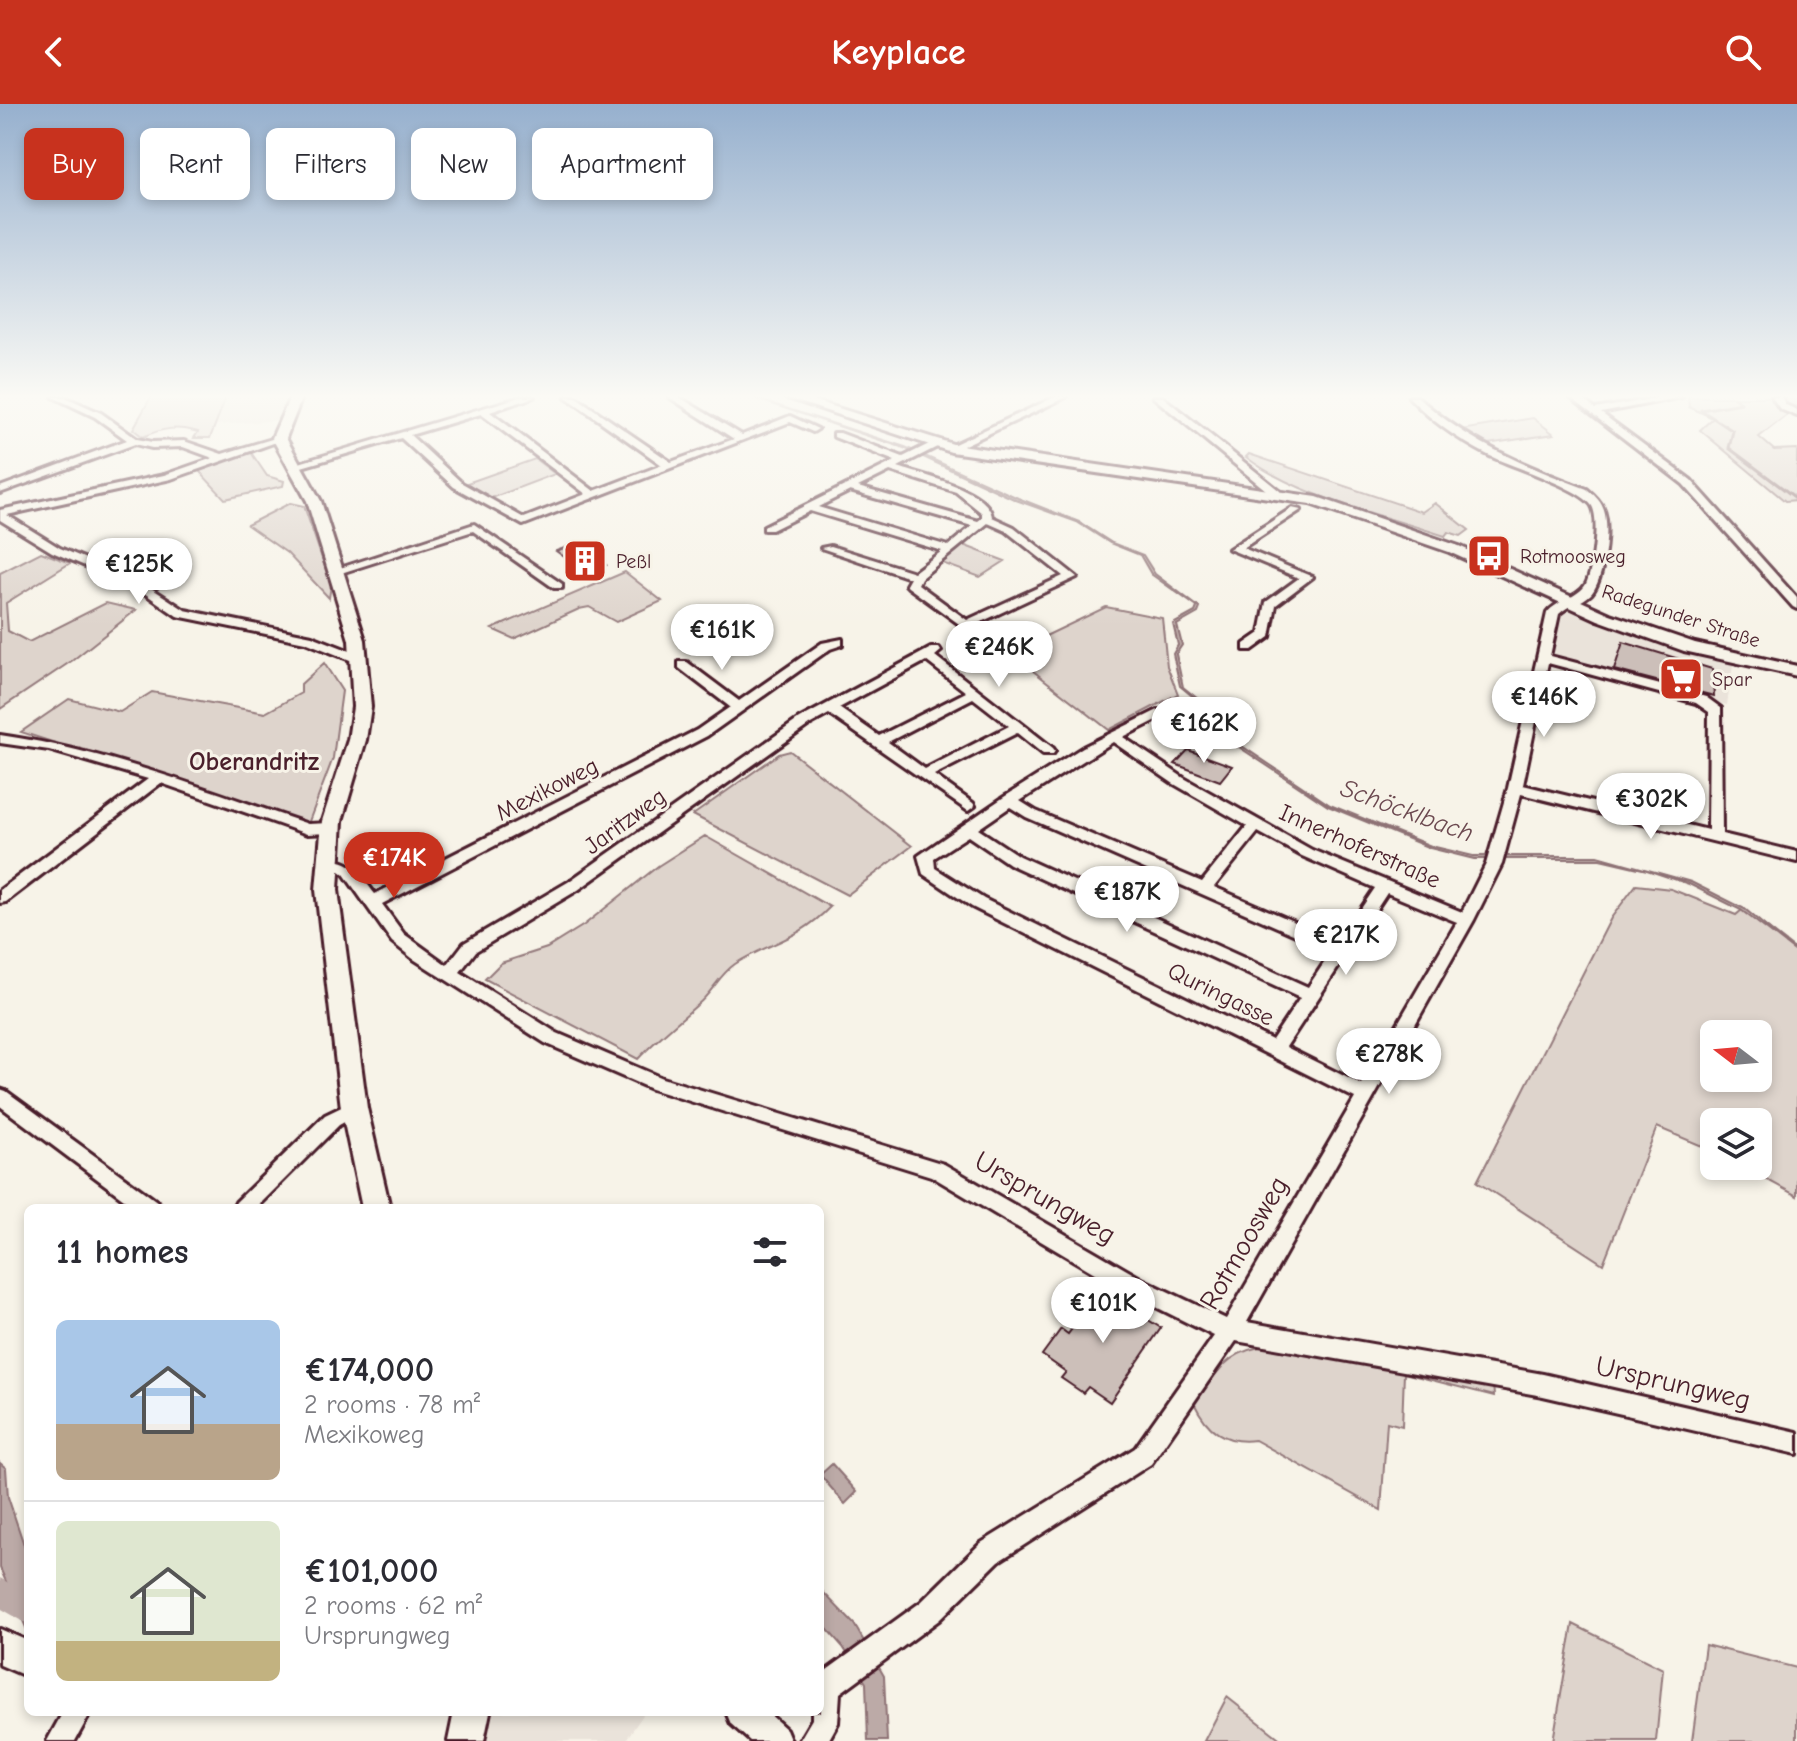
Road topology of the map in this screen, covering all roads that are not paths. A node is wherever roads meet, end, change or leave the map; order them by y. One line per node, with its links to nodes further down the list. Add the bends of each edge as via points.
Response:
1 (45, 473): 14 (street)
2 (177, 473): 19 (street)
3 (298, 473): 24 (main road, via 314,501)
4 (445, 473): 16 (street, via 523,522)
5 (565, 473): 16 (street)
6 (650, 473): 16 (street)
7 (879, 473): 13 (street)
8 (907, 473): 20 (street, via 960,490 987,512)
9 (1134, 473): 15 (main road, Radegunder Straße)
10 (1252, 473): 15 (street)
11 (1542, 473): 28 (street, Rotmoosweg, via 1583,491 1594,501 1602,526 1592,584)
12 (1675, 473): 27 (street)
13 (849, 488): 17 (street); 20 (street)
14 (0, 490)
15 (1276, 493): 28 (main road, Radegunder Straße, via 1396,527)
16 (593, 495)
17 (810, 508): 21 (street); 23 (street)
18 (1296, 510): 31 (street, via 1235,549 1307,577 1270,604 1266,634)
19 (0, 514): 33 (street, via 56,550 141,586 181,613 298,637)
20 (984, 522): 23 (street); 25 (street, via 1010,529 1071,577 966,625 912,585)
21 (768, 528)
22 (827, 548): 25 (street)
23 (950, 550): 25 (street)
24 (337, 571): 26 (street, via 474,527); 33 (main road)
25 (916, 576)
26 (558, 586)
27 (1791, 592): 29 (street)
28 (1571, 602): 32 (street, Rotmoosweg, via 1553,613); 35 (main road, Radegunder Straße, via 1690,647)
29 (1797, 605)
30 (838, 642): 37 (street, Mexikoweg)
31 (1248, 647)
32 (1542, 658): 47 (street, Rotmoosweg); 53 (street, via 1711,705 1716,711)
33 (359, 659): 51 (main road, via 362,707 357,740)
34 (683, 665): 37 (street)
35 (1797, 671)
36 (974, 693): 38 (street, Jaritzweg, via 931,654); 40 (street, Jaritzweg); 43 (street)
37 (740, 708): 59 (street, Mexikoweg, via 670,750)
38 (830, 708): 43 (street); 62 (street, Jaritzweg, via 722,777 573,886 470,947)
39 (1158, 714): 41 (street)
40 (1018, 727): 44 (street, Jaritzweg); 45 (street)
41 (1114, 737): 48 (street); 50 (street, Innerhoferstraße)
42 (0, 739): 46 (street, via 50,746)
43 (878, 742): 45 (street)
44 (1048, 751)
45 (923, 775): 49 (street)
46 (159, 778): 51 (street, via 307,829); 58 (street)
47 (1515, 788): 53 (street); 60 (street, Rotmoosweg, via 1495,859)
48 (1009, 800): 52 (street); 57 (street)
49 (968, 806)
50 (1256, 825): 56 (street, Innerhoferstraße); 57 (street)
51 (330, 828): 55 (main road)
52 (968, 829): 63 (street, via 1014,860); 64 (street, Quringasse, via 926,856 928,870 978,903)
53 (1715, 836): 54 (street)
54 (1797, 857)
55 (327, 869): 59 (street, Ursprungweg, via 349,870); 67 (main road)
56 (1384, 886): 60 (street, Innerhoferstraße); 61 (street)
57 (1204, 889): 61 (street)
58 (0, 898)
59 (372, 902): 62 (street, Ursprungweg, via 398,938)
60 (1466, 920): 65 (street, Rotmoosweg)
61 (1341, 948): 63 (street)
62 (454, 976): 71 (street, Ursprungweg, via 551,1038 657,1084 937,1170 1137,1287)
63 (1310, 995): 64 (street)
64 (1276, 1048): 65 (street, Quringasse)
65 (1366, 1095): 71 (street, Rotmoosweg)
66 (0, 1096): 68 (street)
67 (354, 1108): 69 (street, via 332,1120); 70 (main road)
68 (146, 1204)
69 (247, 1204)
70 (375, 1204)
71 (1231, 1330): 72 (street, Ursprungweg, via 1571,1390); 75 (street, Rotmoosweg, via 1143,1456 990,1552 930,1611)
72 (1797, 1443)
73 (0, 1647): 74 (main road)
74 (24, 1657)
75 (824, 1690): 80 (street, Rotmoosweg, via 825,1723)
76 (76, 1716): 78 (street)
77 (471, 1716): 79 (main road)
78 (60, 1741)
79 (466, 1741)
80 (812, 1741)

